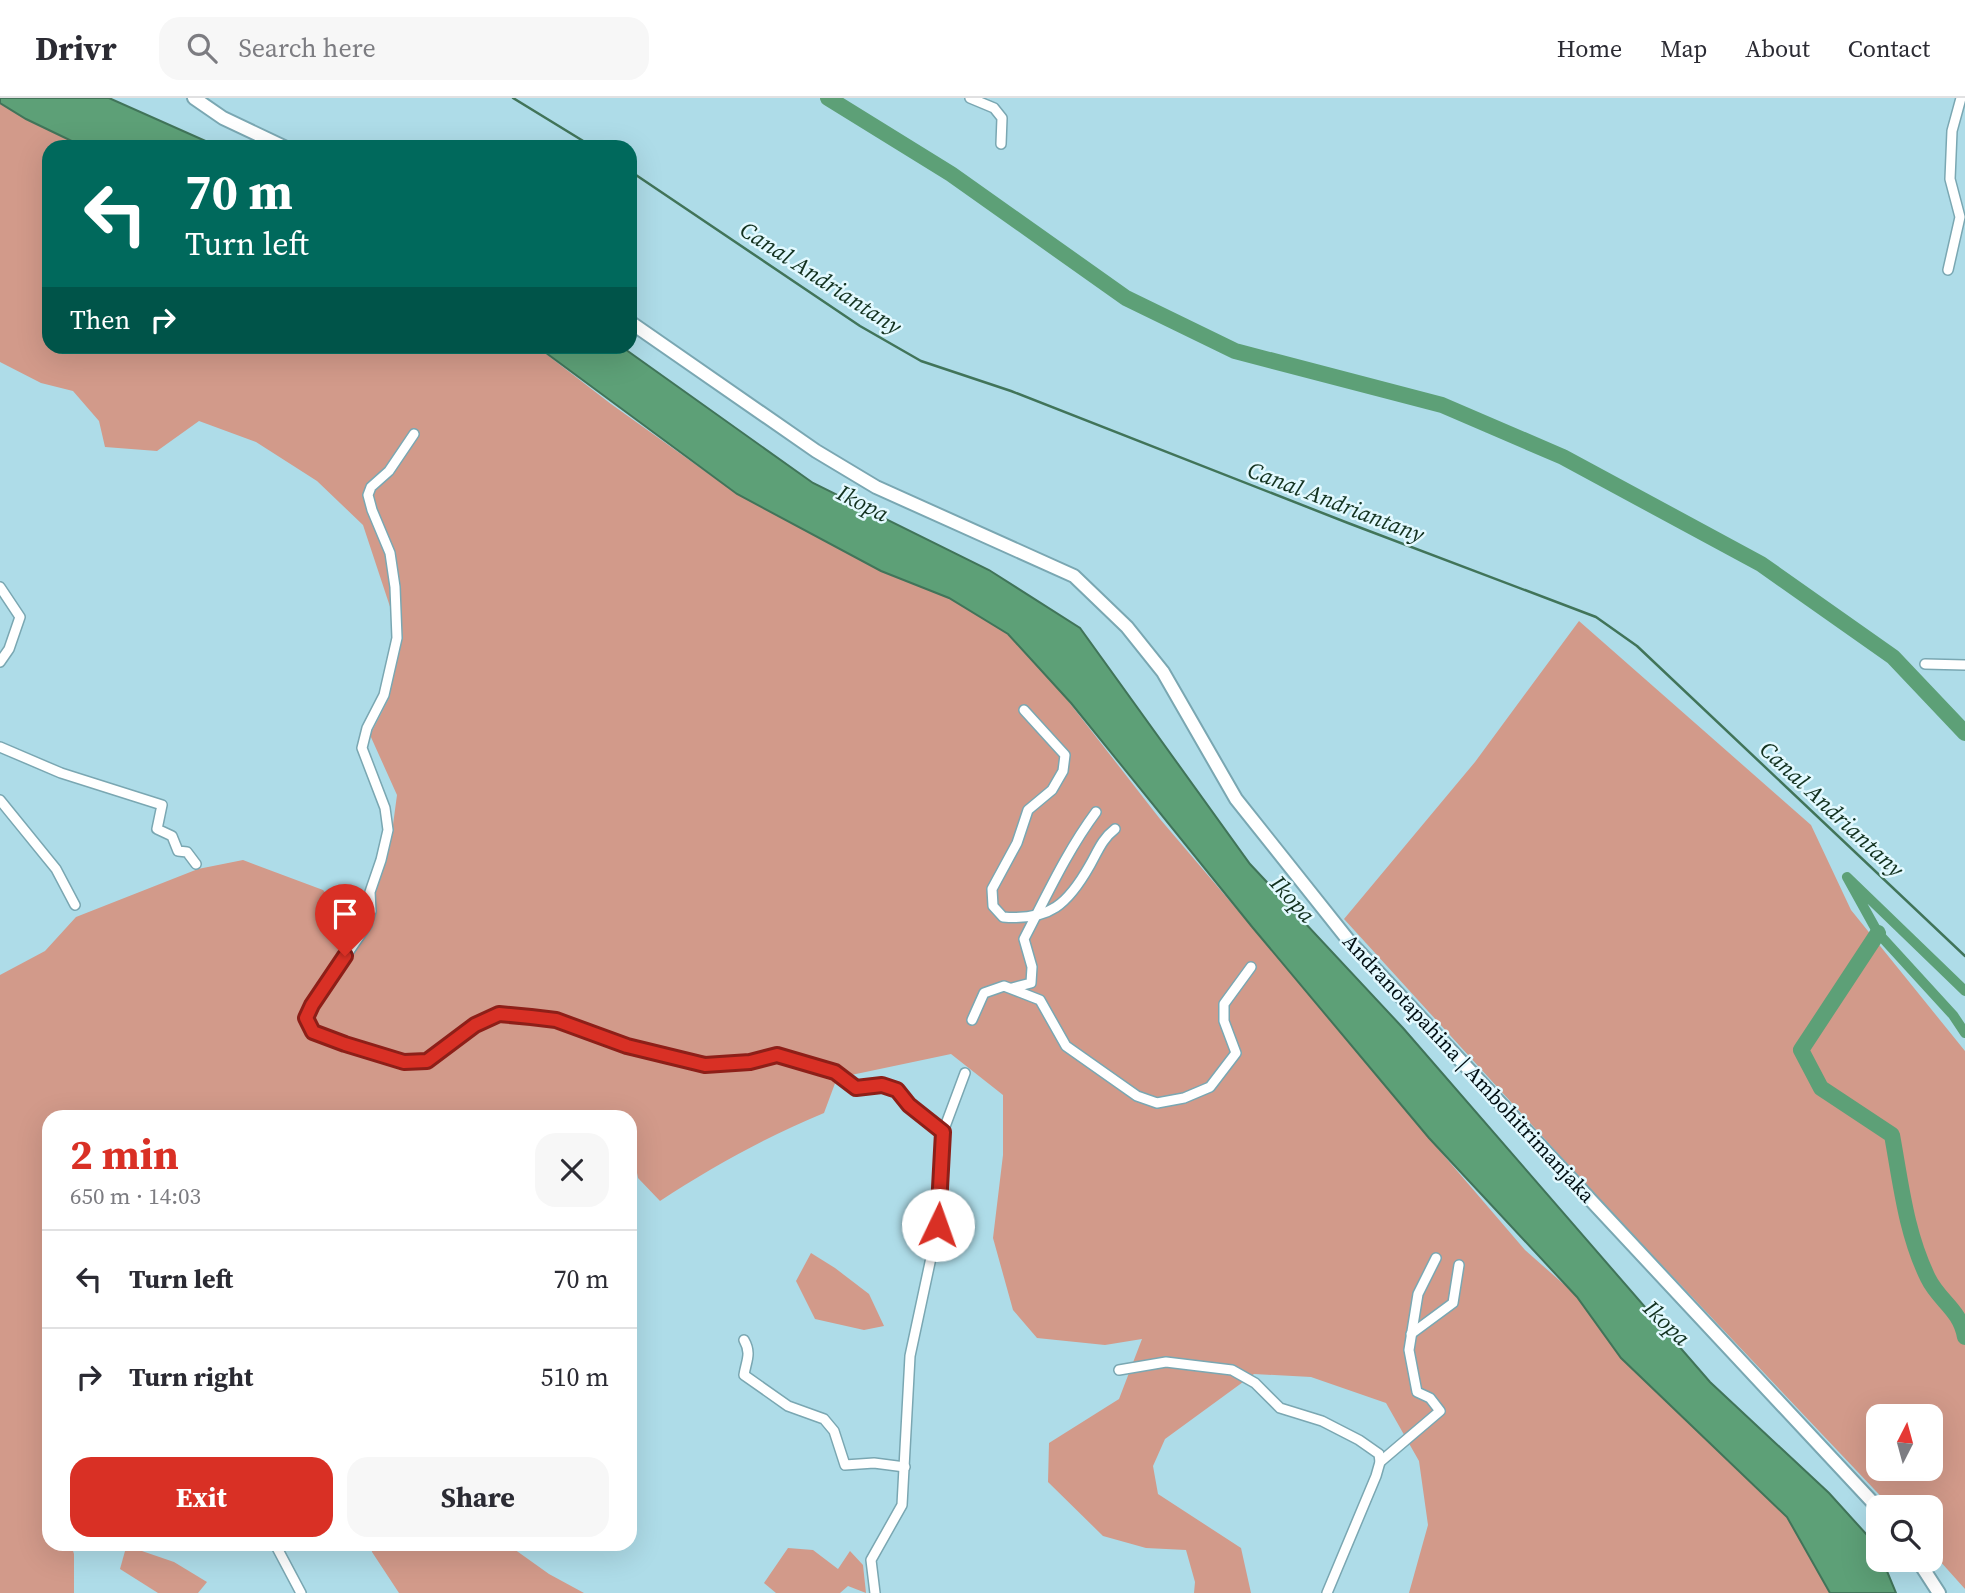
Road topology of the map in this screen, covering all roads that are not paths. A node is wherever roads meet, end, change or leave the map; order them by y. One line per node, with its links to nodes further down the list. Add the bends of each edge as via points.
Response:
1 (194, 98): 4 (main road)
2 (971, 98): 5 (street, via 994,108 1002,118)
3 (1961, 98): 6 (street, via 1952,131 1950,179 1960,217)
4 (269, 140)
5 (1001, 144)
6 (1948, 270)
7 (637, 327): 33 (main road, Andranotapahina | Ambohitrimanjaka, via 876,488 1074,576 1127,627 1163,672 1236,799 1349,941)
8 (414, 434): 25 (street, via 369,495 390,553 397,638 384,695 362,748 385,808 388,830 370,892 367,925 312,1005 306,1018 313,1032 404,1062 427,1061 475,1025 499,1014 556,1020 627,1046 705,1065 777,1055 835,1072 856,1088 882,1085 897,1090)
9 (0, 587): 10 (street, via 20,617)
10 (0, 662)
11 (1925, 664): 12 (street)
12 (1965, 665)
13 (1024, 710): 20 (street, via 1065,755 1063,771 1052,790 1028,810 1017,843 992,889 993,906 1003,917)
14 (0, 747): 18 (street, via 61,773 162,805 158,830 172,836 178,851 187,852)
15 (0, 800): 19 (street, via 56,869)
16 (1096, 812): 20 (street, via 1073,845)
17 (1115, 829): 20 (street, via 1100,845 1069,898)
18 (197, 864)
19 (75, 905)
20 (1037, 915): 22 (street, via 1024,939 1032,967 1031,983)
21 (1251, 967): 22 (street, via 1224,1004 1224,1021 1236,1053 1210,1087 1157,1103 1137,1096 1066,1046 1040,1000)
22 (1011, 989): 23 (street, via 1004,986 984,993)
23 (972, 1020)
24 (965, 1073): 25 (street)
25 (943, 1132): 32 (street, via 938,1225 910,1356)
26 (1436, 1258): 28 (street, via 1418,1294)
27 (1459, 1265): 28 (street, via 1452,1303)
28 (1411, 1334): 31 (street, via 1409,1350 1418,1392 1440,1411)
29 (744, 1340): 32 (street, via 749,1363 744,1375 788,1406 824,1419 834,1431 845,1465 874,1462)
30 (1119, 1370): 31 (street, via 1166,1362 1232,1370 1255,1383 1280,1408 1322,1421 1359,1440 1379,1454)
31 (1380, 1462): 38 (street)
32 (905, 1467): 37 (street, via 902,1505 871,1560)
33 (1866, 1495)
34 (279, 1551): 36 (street)
35 (1925, 1572): 39 (main road)
36 (301, 1593)
37 (875, 1593)
38 (1327, 1593)
39 (1939, 1593)

